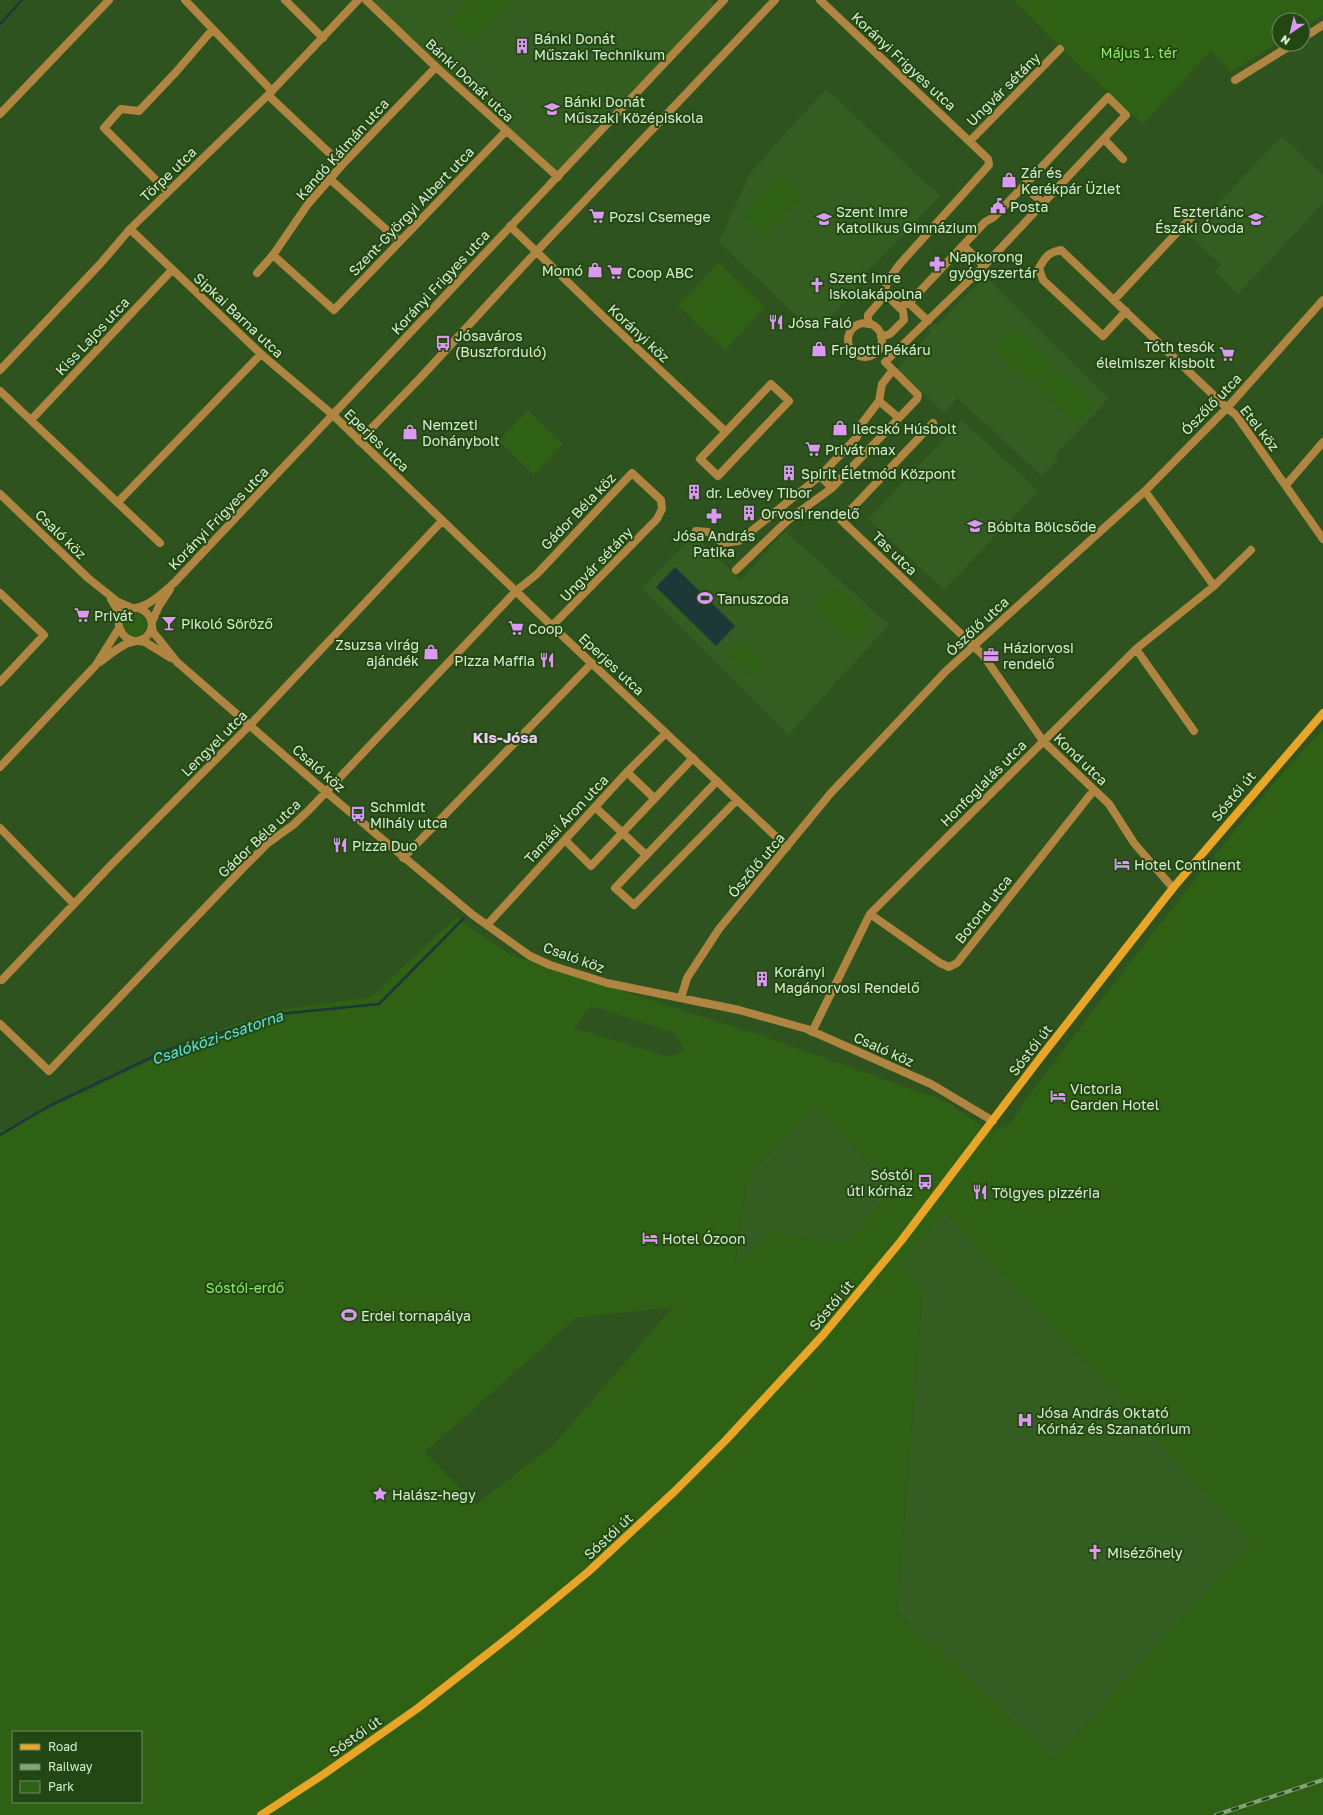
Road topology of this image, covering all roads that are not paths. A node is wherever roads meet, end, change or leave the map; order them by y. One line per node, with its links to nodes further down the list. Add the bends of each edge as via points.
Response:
1 (109, 0): 18 (street)
2 (285, 0): 12 (street)
3 (358, 0): 12 (street, Törpe utca)
4 (366, 0): 15 (street, Bánki Donát utca)
5 (724, 0): 24 (street, Korányi Frigyes utca)
6 (775, 0): 34 (street)
7 (820, 0): 21 (street, Korányi Frigyes utca)
8 (190, 1): 10 (street)
9 (1323, 25): 11 (street)
10 (213, 29): 17 (street); 27 (street, via 139,111 120,109 104,128)
11 (1311, 33)
12 (323, 38): 17 (street, Törpe utca)
13 (1060, 49): 21 (street, Ungvár sétány)
14 (1280, 52): 16 (street)
15 (436, 67): 19 (street, Bánki Donát utca); 23 (street, Kandó Kálmán utca)
16 (1235, 80)
17 (270, 93): 23 (street); 27 (street, Törpe utca)
18 (0, 114)
19 (506, 131): 24 (street, Bánki Donát utca); 32 (street, Szent-Györgyi Albert utca)
20 (1104, 139): 22 (street); 26 (street, via 1126,115 1108,97); 28 (street)
21 (970, 141): 39 (street, Ungvár sétány, via 988,159 988,165 899,265 886,282)
22 (1123, 159)
23 (342, 165): 25 (street, Kandó Kálmán utca)
24 (558, 177): 30 (street, Korányi Frigyes utca)
25 (331, 180): 32 (street); 35 (street, Kandó Kálmán utca, via 308,204)
26 (1024, 186): 28 (street); 33 (street)
27 (168, 192): 31 (street, Törpe utca)
28 (1044, 204): 36 (street)
29 (1198, 210): 40 (street)
30 (510, 226): 34 (street, Korányi köz); 54 (street, Korányi Frigyes utca)
31 (130, 229): 37 (street, Sipkai Barna utca); 49 (street, Törpe utca, via 102,263)
32 (399, 241): 35 (street, Szent-Györgyi Albert utca, via 334,310)
33 (963, 245): 36 (street); 42 (street)
34 (536, 252): 58 (street, Korányi köz); 59 (street)
35 (273, 255): 38 (street, Kandó Kálmán utca)
36 (984, 266): 45 (street)
37 (172, 270): 48 (street, Sipkai Barna utca); 56 (street, Kiss Lajos utca)
38 (257, 272)
39 (886, 294): 43 (street); 46 (street, Ungvár sétány, via 868,315)
40 (1114, 300): 44 (street, Etel köz); 44 (street, Etel köz, via 1061,250 1051,252 1039,268 1043,280 1103,336)
41 (1323, 300): 53 (street, Ószőlő utca)
42 (909, 303): 43 (street); 45 (street)
43 (899, 307): 47 (street, via 903,311 904,320 890,334)
44 (1126, 311): 53 (street, Etel köz)
45 (928, 321): 50 (street, via 886,362)
46 (868, 324): 47 (street, via 878,330); 47 (street, via 858,325 852,329 848,338 852,350 862,356 870,356 878,350 882,342)
47 (881, 337)
48 (261, 354): 54 (street, Sipkai Barna utca); 66 (street)
49 (0, 370)
50 (893, 370): 52 (street, via 882,384); 55 (street, via 918,395)
51 (0, 390): 56 (street)
52 (879, 401): 55 (street); 61 (street, via 860,426 857,438)
53 (1227, 408): 62 (street, Etel köz, via 1236,415); 64 (street, Ószőlő utca)
54 (333, 415): 59 (street, Eperjes utca); 74 (street, Korányi Frigyes utca)
55 (899, 418): 63 (street)
56 (31, 420): 66 (street)
57 (933, 423): 85 (street, Tas utca, via 842,520)
58 (726, 431): 58 (street, via 700,459 718,476 789,400 771,384)
59 (359, 441): 68 (street, Eperjes utca)
60 (1323, 442): 62 (street)
61 (820, 476): 63 (street); 69 (street, via 739,541 723,543 708,532)
62 (1286, 485): 70 (street, Etel köz)
63 (832, 488): 73 (street, via 788,520)
64 (1145, 491): 75 (street); 85 (street, Ószőlő utca)
65 (0, 494): 77 (street, Csaló köz)
66 (118, 502): 71 (street)
67 (657, 518): 76 (street, Gádor Béla köz, via 662,509 661,500 632,474 537,574); 82 (street, Ungvár sétány)
68 (442, 521): 76 (street, Eperjes utca); 92 (street, Lengyel utca)
69 (696, 531)
70 (1323, 539)
71 (160, 543)
72 (1251, 550): 75 (street, Honfoglalás utca)
73 (736, 570)
74 (175, 582): 79 (street, Korányi Frigyes utca, via 146,605); 81 (street, Korányi Frigyes utca, via 159,606)
75 (1214, 586): 86 (street, Honfoglalás utca)
76 (516, 591): 82 (street, Eperjes utca); 101 (street, Gádor Béla utca)
77 (106, 592): 79 (street, Csaló köz, via 118,602); 80 (street, Csaló köz)
78 (0, 593): 90 (street, via 44,635)
79 (135, 608): 80 (street, Korányi Frigyes utca, via 126,611); 81 (street, via 145,611)
80 (120, 618): 83 (street, Korányi Frigyes utca)
81 (152, 624): 84 (street, Korányi Frigyes utca, via 148,636); 87 (street, Csaló köz, via 153,632)
82 (552, 626): 88 (street, Eperjes utca)
83 (119, 628): 84 (street, via 124,637); 89 (street, Korányi Frigyes utca)
84 (136, 641): 87 (street, Csaló köz, via 145,642); 89 (street, Korányi Frigyes utca, via 122,646)
85 (973, 647): 95 (street, Kond utca, via 982,655); 108 (street, Ószőlő utca, via 892,727 830,794)
86 (1136, 650): 93 (street); 95 (street, Honfoglalás utca)
87 (177, 662): 92 (street, Csaló köz)
88 (592, 663): 94 (street, Eperjes utca); 110 (street)
89 (96, 665): 97 (street, Korányi Frigyes utca)
90 (0, 682)
91 (1323, 712): 111 (main road, Sóstói út)
92 (250, 725): 101 (street, Csaló köz); 112 (street, Lengyel utca)
93 (1194, 731)
94 (666, 733): 96 (street, Eperjes utca); 98 (street, Tamási Áron utca)
95 (1044, 741): 100 (street, Kond utca); 113 (street, Honfoglalás utca)
96 (693, 758): 99 (street, Eperjes utca); 102 (street)
97 (0, 767)
98 (627, 772): 102 (street); 104 (street, Tamási Áron utca)
99 (717, 781): 103 (street, Eperjes utca); 109 (street)
100 (1094, 790): 111 (street, Kond utca, via 1109,804 1134,843); 113 (street, Botond utca, via 957,963 949,967 940,963)
101 (326, 792): 110 (street, Csaló köz); 117 (street, Gádor Béla utca, via 293,825 268,843 244,867 49,1071)
102 (654, 798): 106 (street)
103 (737, 800): 108 (street, Eperjes utca); 109 (street, via 634,905 615,888)
104 (595, 808): 106 (street); 107 (street, Tamási Áron utca)
105 (0, 828): 112 (street)
106 (622, 832): 107 (street, via 591,866); 109 (street)
107 (565, 840): 114 (street, Tamási Áron utca)
108 (787, 847): 116 (street, Ószőlő utca, via 719,929 687,978)
109 (646, 855)
110 (403, 858): 114 (street, Csaló köz)
111 (1173, 888): 119 (main road, Sóstói út)
112 (74, 904): 115 (street, Lengyel utca)
113 (870, 914): 118 (street, Honfoglalás utca)
114 (486, 925): 116 (street, Csaló köz, via 530,956 550,965 606,983)
115 (2, 980)
116 (681, 998): 118 (street, Csaló köz, via 739,1010)
117 (0, 1024)
118 (812, 1032): 119 (street, Csaló köz, via 931,1084)
119 (993, 1121): 120 (main road, Sóstói út, via 901,1241 834,1322 775,1389 676,1490 588,1572 514,1633 418,1708)
120 (261, 1815)

